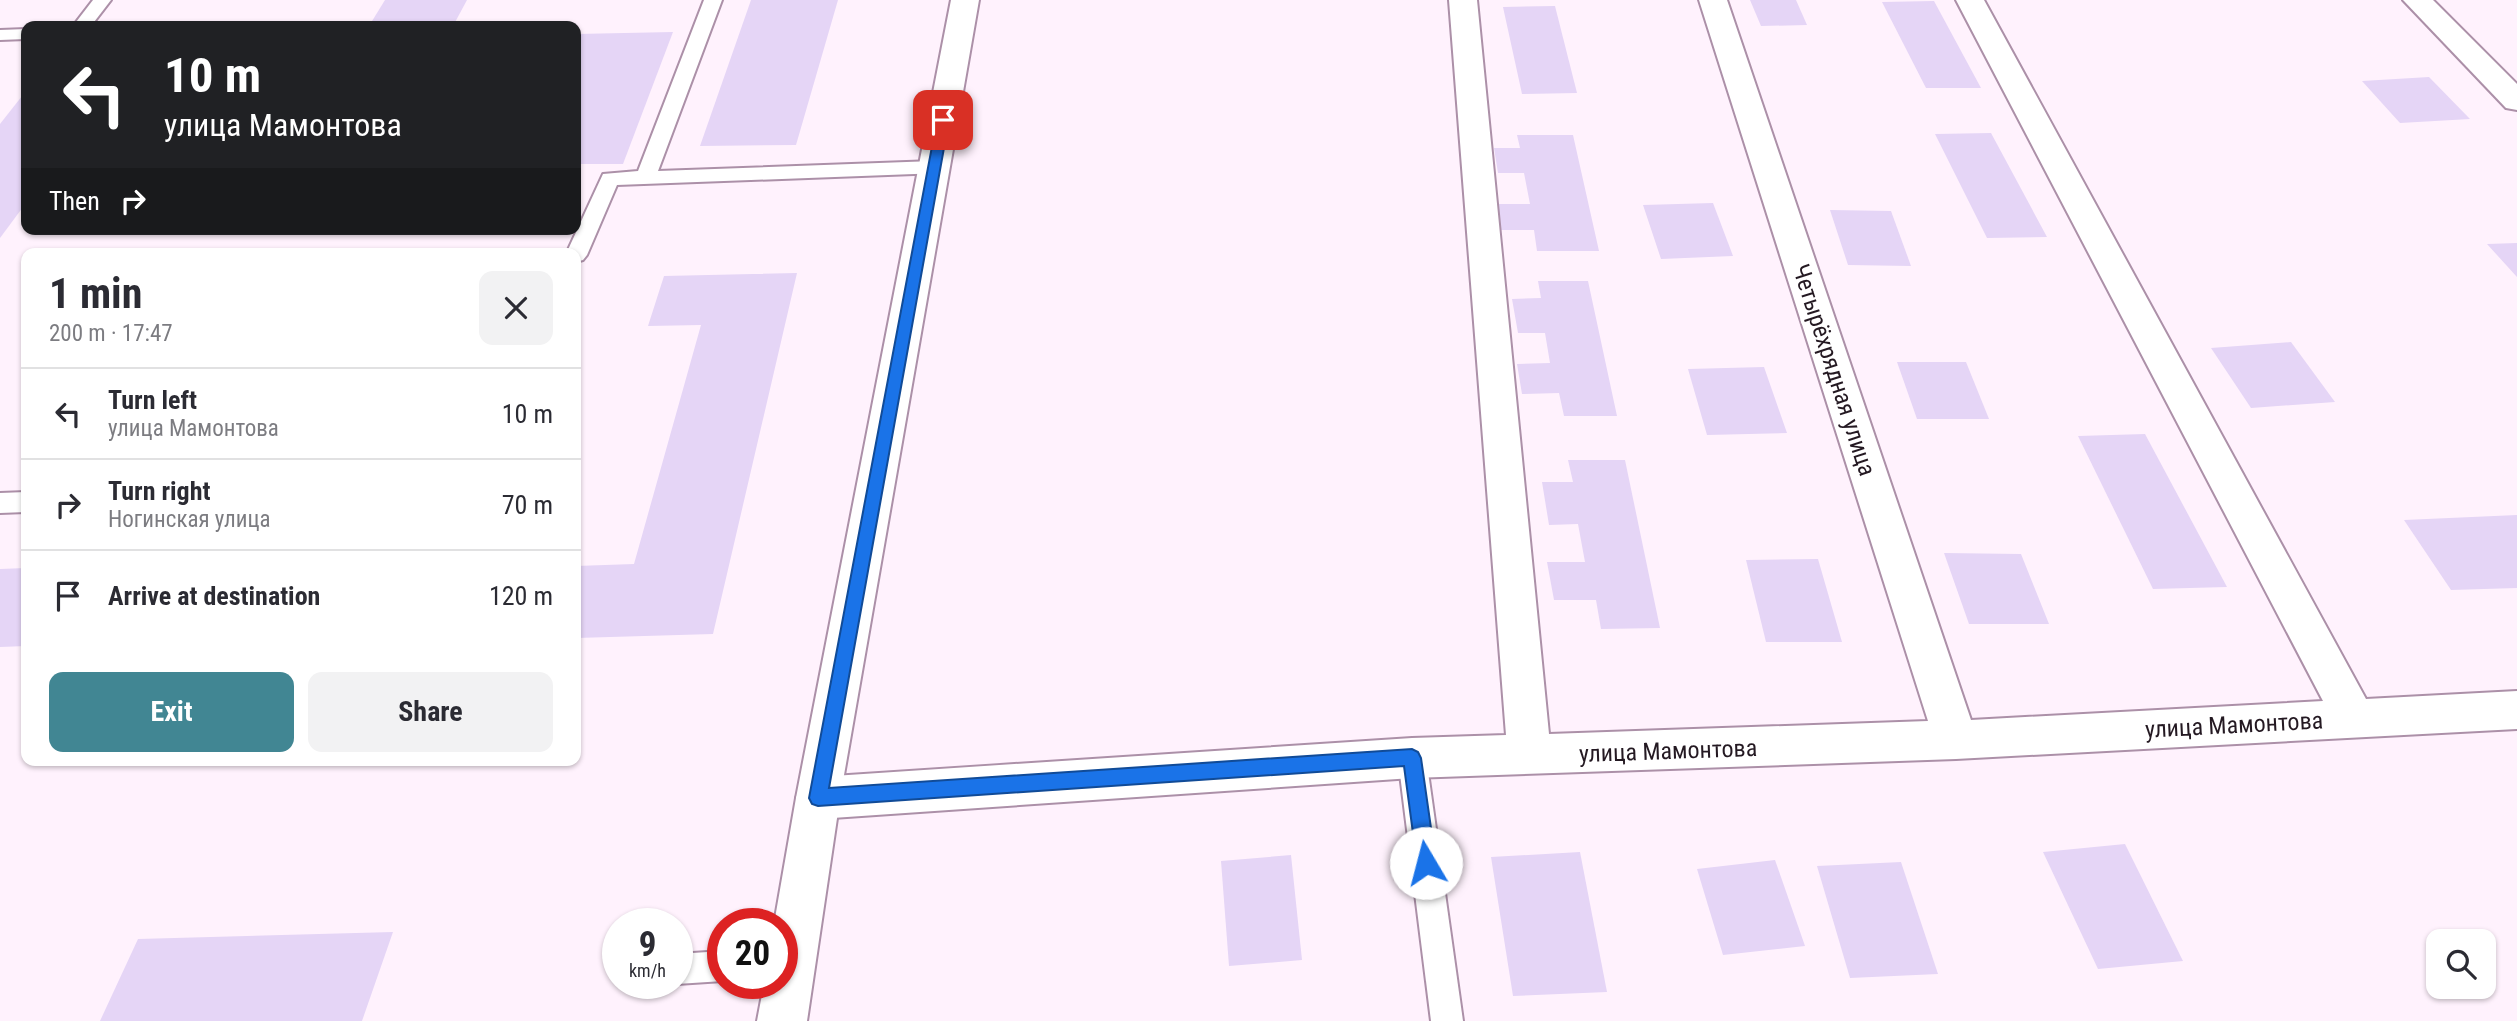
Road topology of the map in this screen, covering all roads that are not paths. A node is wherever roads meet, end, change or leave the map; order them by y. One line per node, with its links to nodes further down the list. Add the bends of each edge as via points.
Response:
1 (102, 0): 8 (lane)
2 (713, 0): 13 (lane)
3 (965, 0): 12 (street)
4 (1463, 0): 20 (street)
5 (1713, 0): 19 (street, Четырёхрядная улица)
6 (1970, 0): 18 (street)
7 (2417, 0): 11 (street)
8 (86, 21)
9 (21, 34): 10 (lane)
10 (0, 35)
11 (2517, 102)
12 (934, 168): 13 (lane); 22 (street)
13 (646, 177): 14 (lane, via 610,179)
14 (579, 248)
15 (21, 502): 16 (lane)
16 (0, 503)
17 (2517, 710): 18 (street, улица Мамонтова)
18 (2354, 718): 19 (street, улица Мамонтова)
19 (1956, 740): 20 (street, улица Мамонтова)
20 (1529, 756): 21 (street, улица Мамонтова)
21 (1412, 758): 22 (street, улица Мамонтова); 26 (lane)
22 (818, 798): 23 (street)
23 (797, 908)
24 (784, 999): 25 (street)
25 (782, 1021)
26 (1447, 1021)

